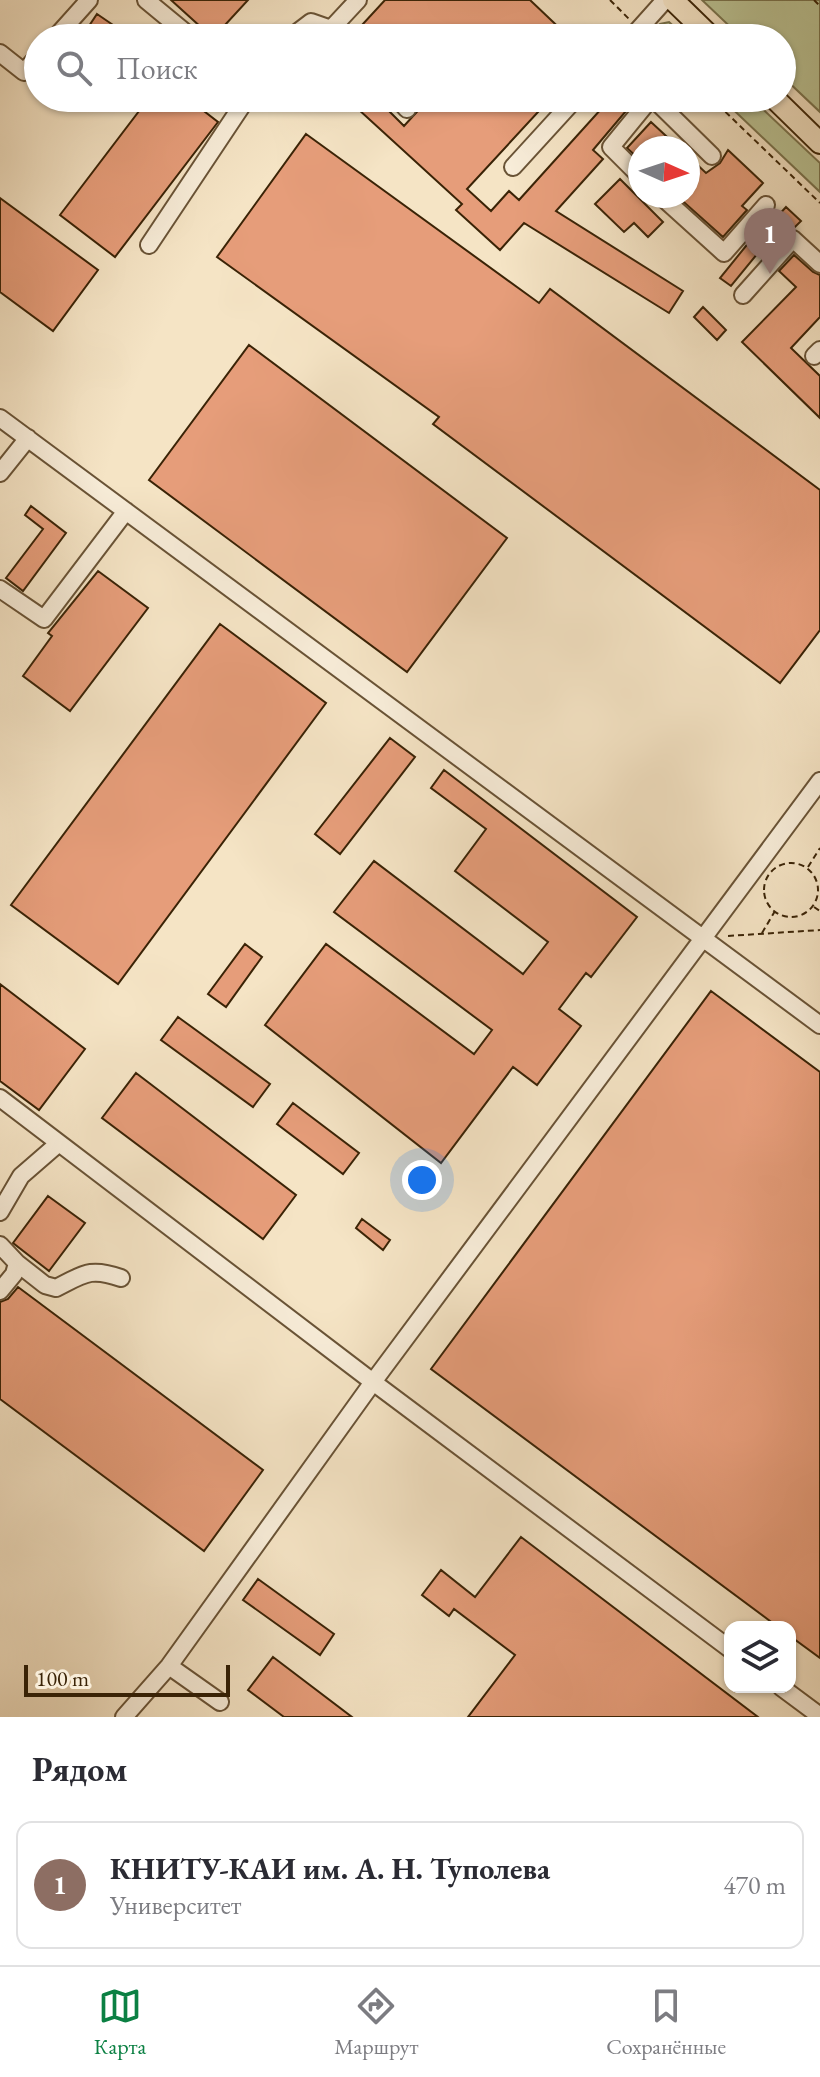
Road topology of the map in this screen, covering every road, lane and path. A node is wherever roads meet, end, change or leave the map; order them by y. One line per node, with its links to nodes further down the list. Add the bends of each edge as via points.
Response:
1 (89, 0): 8 (lane)
2 (146, 0): 9 (lane)
3 (358, 0): 10 (lane)
4 (665, 0): 11 (lane)
5 (673, 0): 12 (main road)
6 (814, 0): 7 (path)
7 (820, 6)
8 (68, 24)
9 (175, 24)
10 (342, 24)
11 (644, 24)
12 (696, 24)
13 (0, 53): 14 (lane)
14 (24, 72)
15 (238, 112): 28 (lane)
16 (563, 112): 24 (lane)
17 (640, 112): 23 (lane, via 611,147)
18 (666, 112): 22 (lane)
19 (726, 112): 25 (path)
20 (788, 112): 21 (main road)
21 (820, 143)
22 (712, 156)
23 (628, 164)
24 (513, 167)
25 (820, 203)
26 (766, 205): 27 (lane, via 724,253)
27 (674, 208)
28 (149, 245)
29 (820, 264): 30 (lane, via 793,239)
30 (743, 295)
31 (0, 418): 32 (lane)
32 (28, 438): 33 (lane); 34 (lane)
33 (0, 473)
34 (126, 511): 35 (lane, via 44,619); 44 (lane)
35 (0, 589)
36 (820, 781): 44 (lane)
37 (820, 848): 38 (path)
38 (807, 868): 39 (path, via 817,881); 40 (path, via 787,863 769,874 764,894)
39 (813, 906): 40 (path, via 799,916); 41 (path)
40 (775, 911): 43 (path)
41 (820, 911)
42 (820, 930): 43 (path)
43 (762, 934): 44 (path)
44 (703, 938): 45 (lane); 53 (lane)
45 (820, 1025)
46 (0, 1098): 47 (lane)
47 (59, 1143): 48 (lane, via 21,1176); 53 (lane)
48 (0, 1212)
49 (0, 1245): 50 (lane)
50 (17, 1263): 51 (lane, via 56,1288 100,1270); 52 (lane)
51 (121, 1278)
52 (0, 1291)
53 (373, 1382): 54 (lane); 55 (lane)
54 (724, 1645)
55 (169, 1666): 57 (lane); 59 (lane)
56 (789, 1693): 58 (lane)
57 (220, 1702)
58 (820, 1716)
59 (124, 1717)

